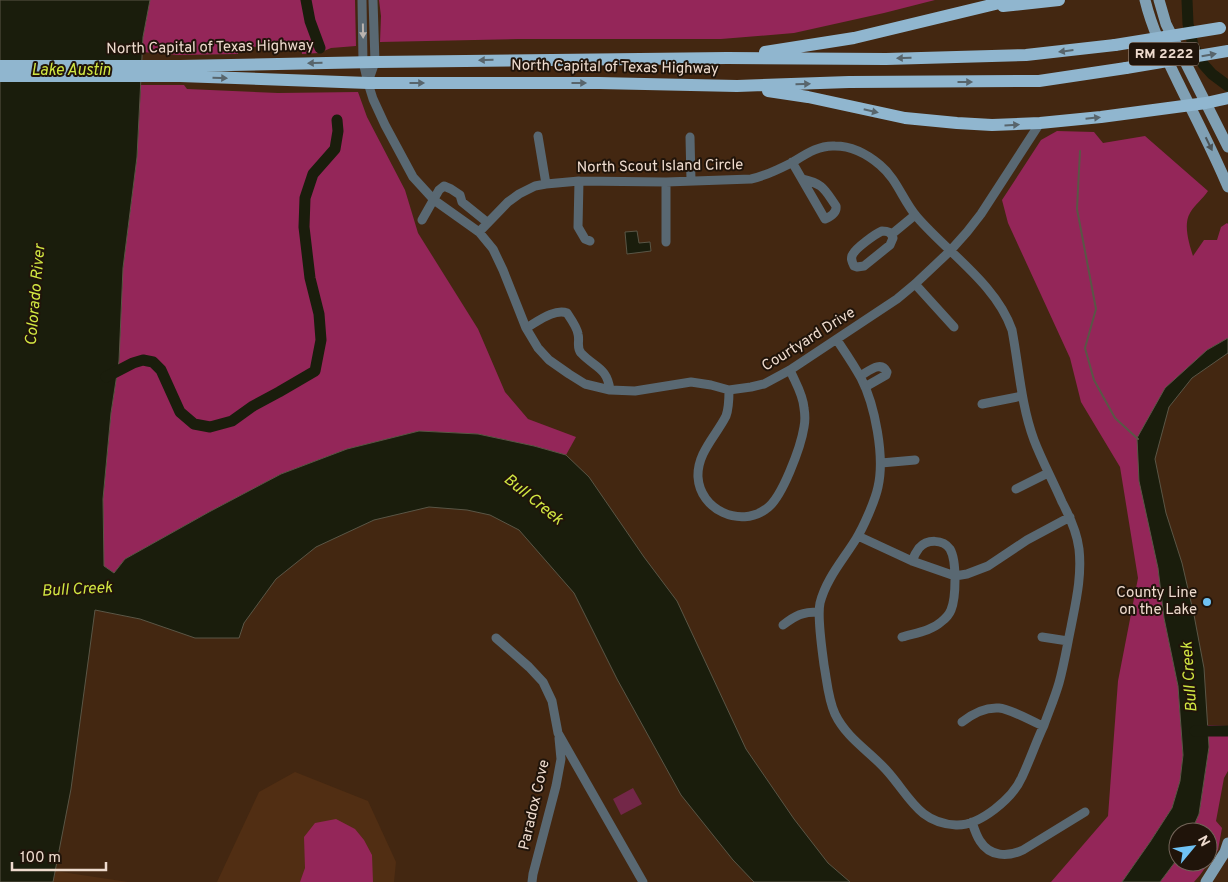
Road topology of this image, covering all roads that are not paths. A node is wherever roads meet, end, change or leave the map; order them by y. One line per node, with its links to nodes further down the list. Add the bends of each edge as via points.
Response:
1 (362, 0): 11 (street, one-way to 11)
2 (373, 0): 11 (street)
3 (1012, 0): 7 (highway)
4 (1059, 0): 7 (highway)
5 (1144, 0): 18 (main road, RM 2222, via 1162,50)
6 (1160, 0): 17 (main road, RM 2222, via 1166,24)
7 (966, 11): 10 (highway, via 854,38)
8 (1224, 27): 10 (highway, North Capital of Texas Highway, one-way to 10, bridge, via 1026,56)
9 (1228, 51): 16 (highway, North Capital of Texas Highway, one-way to 9, bridge, via 1040,81)
10 (727, 58): 11 (highway, North Capital of Texas Highway, one-way to 11)
11 (369, 62): 13 (highway, North Capital of Texas Highway, one-way to 13); 15 (street)
12 (0, 66): 13 (highway, North Capital of Texas Highway)
13 (180, 71): 14 (highway, North Capital of Texas Highway); 15 (highway, North Capital of Texas Highway, one-way to 15)
14 (0, 76)
15 (368, 82): 16 (highway, North Capital of Texas Highway, one-way to 16); 30 (street, Courtyard Drive, via 382,118 413,177)
16 (737, 86): 19 (highway, one-way to 19, via 905,118 992,125)
17 (1217, 101): 18 (highway); 22 (main road, RM 2222)
18 (1190, 105): 19 (highway, one-way to 18); 29 (main road, RM 2222, one-way to 29)
19 (1040, 123): 38 (street, Courtyard Drive, via 981,214)
20 (538, 136): 28 (street)
21 (690, 137): 26 (street)
22 (1228, 147)
23 (792, 162): 24 (street); 26 (street, North Scout Island Circle, via 751,179); 31 (street, North Scout Island Circle, via 825,146 860,152 890,174)
24 (802, 179): 24 (street, via 822,186 836,206 828,218 825,219)
25 (579, 181): 27 (street, North Scout Island Circle); 28 (street, North Scout Island Circle); 36 (street, via 578,227)
26 (691, 181): 27 (street, North Scout Island Circle)
27 (666, 182): 37 (street)
28 (546, 184): 33 (street, North Scout Island Circle, via 519,194)
29 (1227, 185)
30 (434, 200): 32 (street); 33 (street, via 444,186 460,195 462,202); 34 (street, Courtyard Drive)
31 (915, 215): 35 (street); 38 (street, North Scout Island Circle)
32 (422, 220)
33 (488, 223): 34 (street, North Scout Island Circle)
34 (479, 232): 41 (street, Courtyard Drive, via 504,270)
35 (892, 234): 35 (street, via 882,231 853,253 854,266 864,266 890,245)
36 (590, 241)
37 (666, 242)
38 (950, 251): 39 (street, Courtyard Drive); 48 (street, North Scout Island Circle, via 992,293 1007,317)
39 (915, 284): 40 (street); 42 (street, Courtyard Drive)
40 (954, 327)
41 (526, 328): 46 (street, Courtyard Drive, via 549,360 585,384); 46 (street, via 557,311 567,313 579,336 580,353 604,372)
42 (837, 340): 43 (street, Courtyard Drive); 44 (street)
43 (790, 370): 47 (street, Courtyard Drive, via 764,384); 47 (street, via 801,394 804,427 788,477 776,498 767,509 753,516 730,516 718,510 701,491 698,477 704,450 726,414)
44 (860, 376): 45 (street); 45 (street, via 878,366 888,372)
45 (865, 387): 51 (street, via 880,442)
46 (610, 390): 47 (street, Courtyard Drive, via 635,392 691,382)
47 (730, 390)
48 (1022, 396): 49 (street); 52 (street, North Scout Island Circle, via 1026,418)
49 (982, 404)
50 (915, 460): 51 (street)
51 (881, 464): 55 (street, via 878,488)
52 (1048, 473): 53 (street); 54 (street, North Scout Island Circle)
53 (1016, 489)
54 (1070, 517): 57 (street, via 988,566); 63 (street, North Scout Island Circle, via 1079,548 1080,571)
55 (858, 536): 56 (street); 58 (street, via 835,569)
56 (912, 561): 57 (street); 57 (street, via 925,542 938,541 949,548)
57 (955, 576): 61 (street, via 954,601 946,618 932,628)
58 (819, 612): 59 (street, via 806,612); 68 (street, via 830,698 842,726 925,816 958,825)
59 (782, 624)
60 (1042, 636): 63 (street)
61 (902, 637)
62 (496, 638): 66 (street, Paradox Cove, via 543,682 552,701)
63 (1068, 641): 65 (street, North Scout Island Circle, via 1060,681)
64 (962, 722): 65 (street, via 973,713 998,708)
65 (1043, 726): 68 (street, North Scout Island Circle, via 1020,782 1003,802)
66 (558, 733): 70 (street, Paradox Cove, via 561,758); 71 (street)
67 (1085, 812): 68 (street, via 1023,850 1002,855 981,844)
68 (972, 822)
69 (1228, 843): 72 (main road)
70 (532, 882)
71 (643, 882)
72 (1206, 882)

